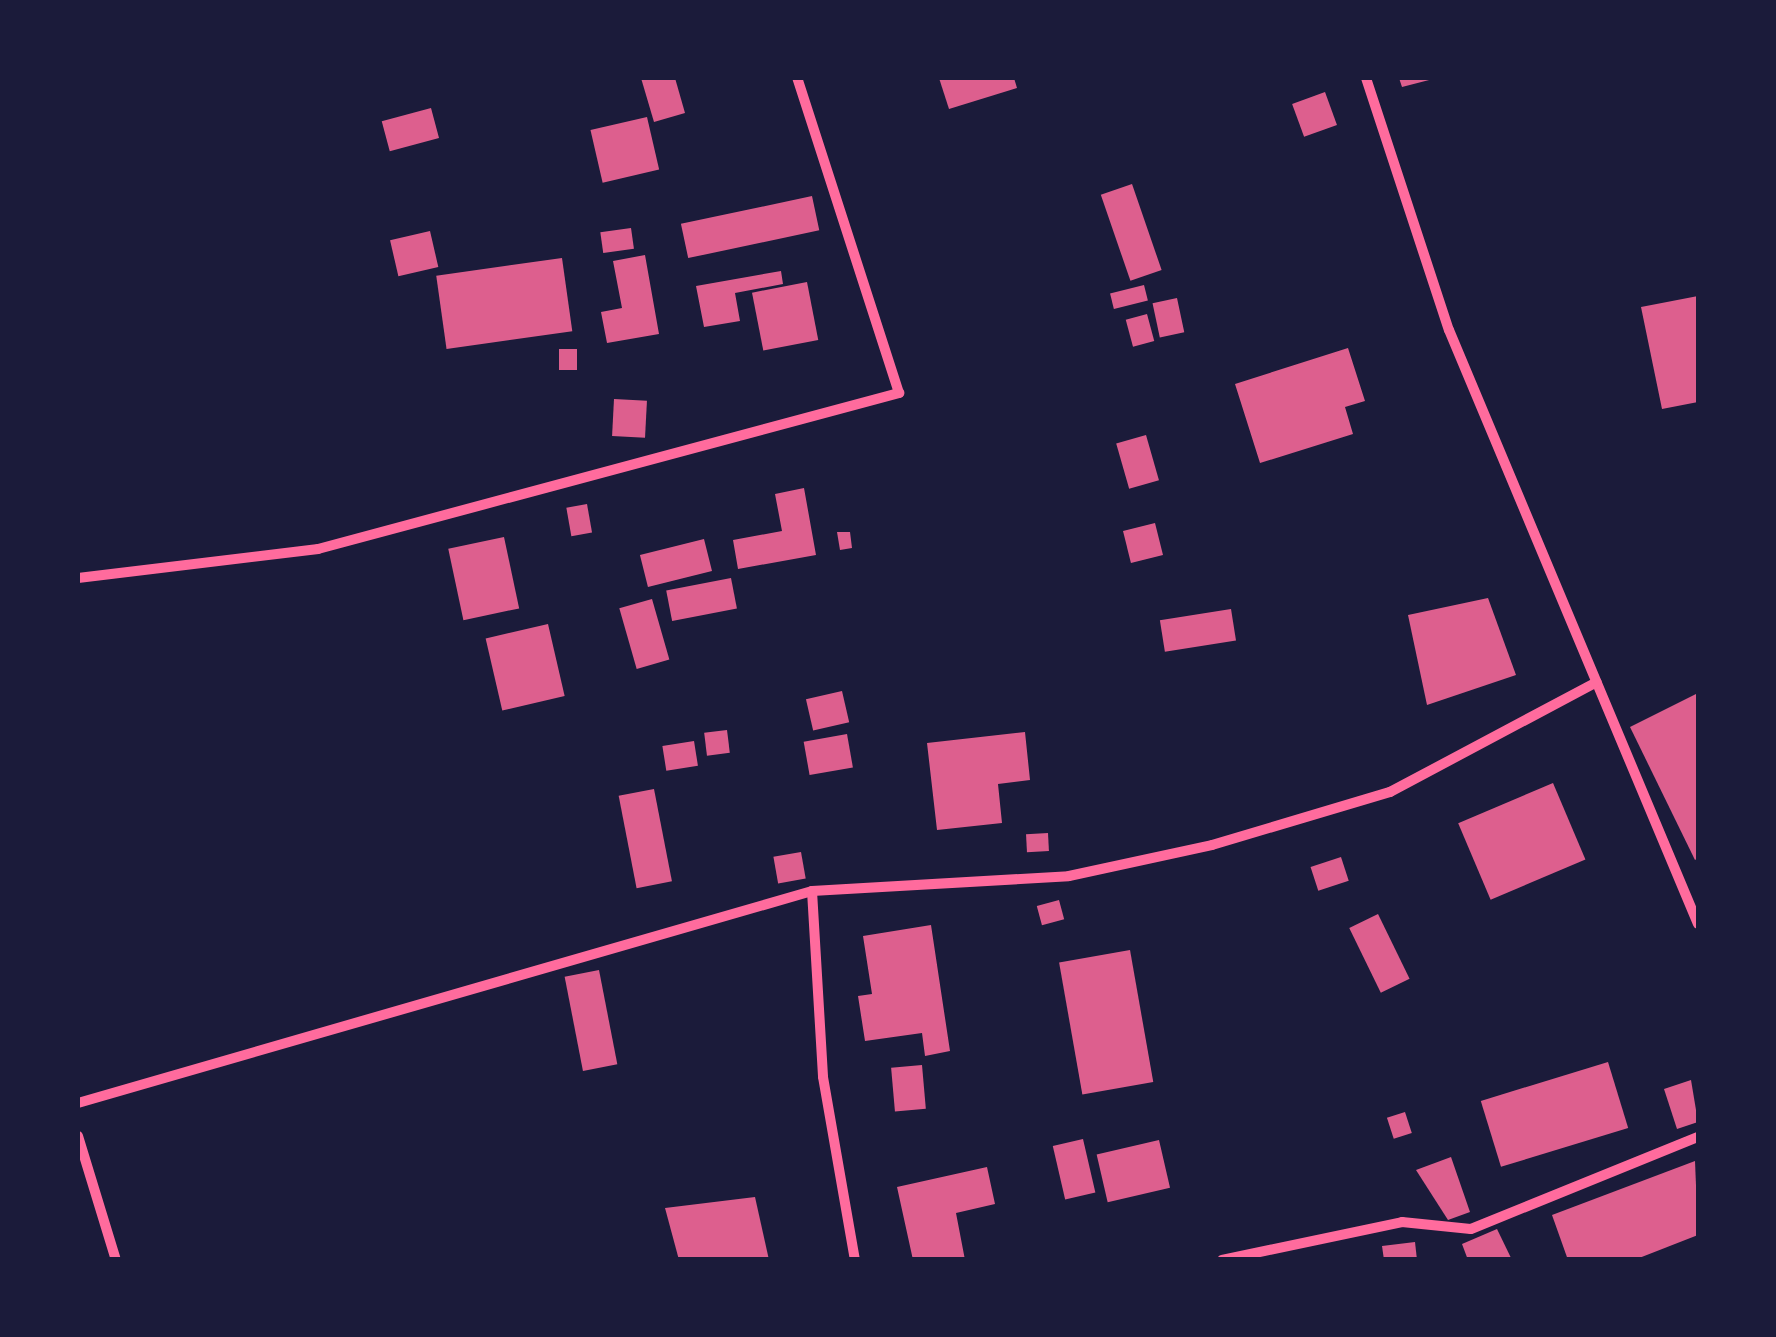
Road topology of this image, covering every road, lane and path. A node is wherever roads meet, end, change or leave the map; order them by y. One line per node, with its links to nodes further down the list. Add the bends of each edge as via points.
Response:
1 (798, 78): 3 (street, via 899,393 318,548)
2 (1366, 78): 4 (street, via 1449,330)
3 (78, 578)
4 (1597, 682): 5 (street, via 1390,792 1212,846 1069,876); 6 (street)
5 (812, 891): 7 (street); 11 (street, via 822,1078)
6 (1698, 924)
7 (78, 1103)
8 (78, 1136): 10 (street)
9 (1698, 1137): 12 (street, via 1471,1229 1402,1222)
10 (116, 1260)
11 (855, 1260)
12 (1222, 1260)

